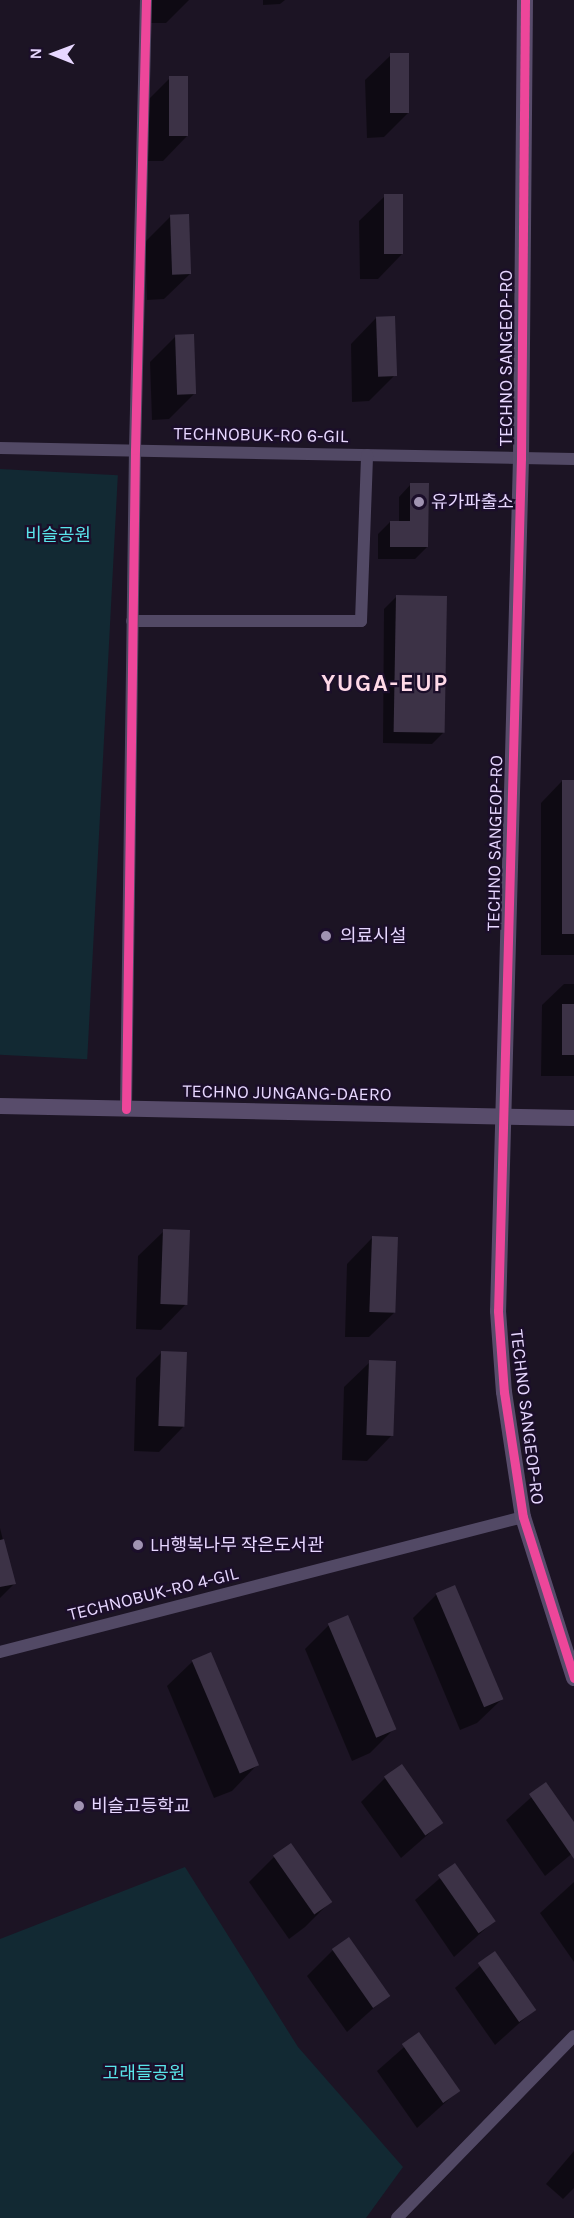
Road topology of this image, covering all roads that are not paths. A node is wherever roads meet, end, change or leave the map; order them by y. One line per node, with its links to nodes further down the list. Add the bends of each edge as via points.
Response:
1 (146, 0): 4 (street)
2 (525, 0): 6 (street, TECHNO SANGEOP-RO)
3 (0, 448): 4 (street, TECHNOBUK-RO 6-GIL)
4 (135, 450): 5 (street, TECHNOBUK-RO 6-GIL); 8 (street)
5 (367, 455): 6 (street, TECHNOBUK-RO 6-GIL); 8 (street, via 361,621)
6 (521, 458): 7 (street, TECHNOBUK-RO 6-GIL); 11 (street, TECHNO SANGEOP-RO)
7 (574, 459)
8 (132, 621): 10 (street)
9 (0, 1106): 10 (street, TECHNO JUNGANG-DAERO)
10 (126, 1109): 11 (street, TECHNO JUNGANG-DAERO)
11 (505, 1118): 12 (street, TECHNO JUNGANG-DAERO); 13 (street, TECHNO SANGEOP-RO, via 498,1311 504,1392)
12 (574, 1118)
13 (523, 1517): 14 (street, TECHNOBUK-RO 4-GIL); 15 (street, TECHNO SANGEOP-RO)
14 (0, 1652)
15 (574, 1678)
16 (574, 2036): 17 (street)
17 (397, 2218)

